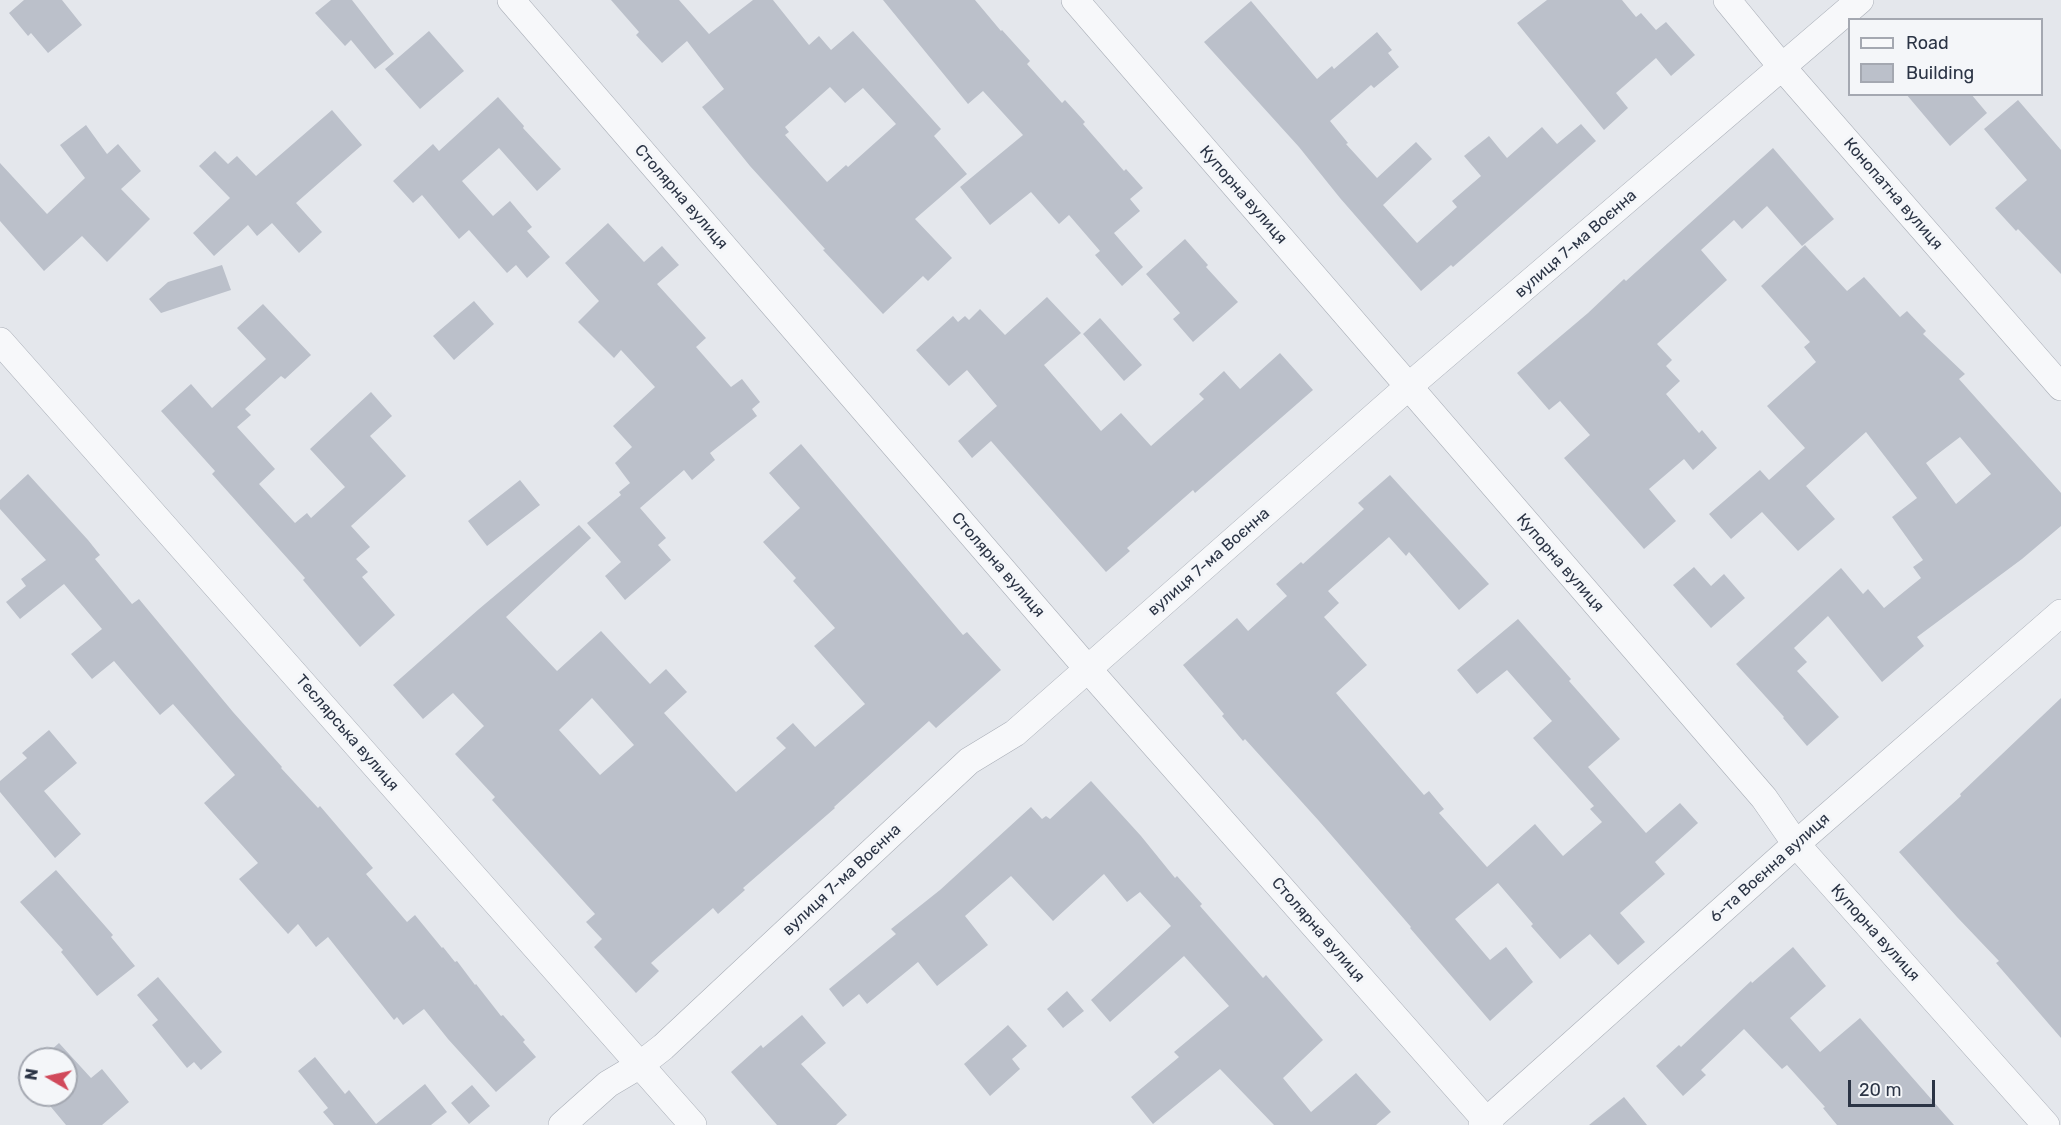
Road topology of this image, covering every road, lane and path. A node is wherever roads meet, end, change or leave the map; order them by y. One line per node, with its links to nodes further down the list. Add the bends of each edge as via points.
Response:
1 (511, 0): 10 (street, Столярна вулиця)
2 (1074, 0): 7 (street, Купорна вулиця)
3 (1727, 0): 5 (street, Конопатна вулиця)
4 (1860, 0): 5 (street, вулиця 7-ма Воєнна)
5 (1782, 67): 7 (street, вулиця 7-ма Воєнна); 8 (street, Конопатна вулиця)
6 (0, 340): 12 (street, Теслярська вулиця)
7 (1408, 387): 10 (street, вулиця 7-ма Воєнна); 11 (street, Купорна вулиця, via 1764,798)
8 (2061, 387)
9 (2061, 613): 11 (street, 6-та Воєнна вулиця)
10 (1087, 668): 12 (street, вулиця 7-ма Воєнна, via 1015,733 969,761); 13 (street, Столярна вулиця)
11 (1796, 844): 13 (street, 6-та Воєнна вулиця); 16 (street, Купорна вулиця)
12 (640, 1065): 14 (street, вулиця 7-ма Воєнна, via 608,1084); 15 (street, Теслярська вулиця)
13 (1486, 1124)
14 (561, 1125)
15 (693, 1125)
16 (2046, 1125)

